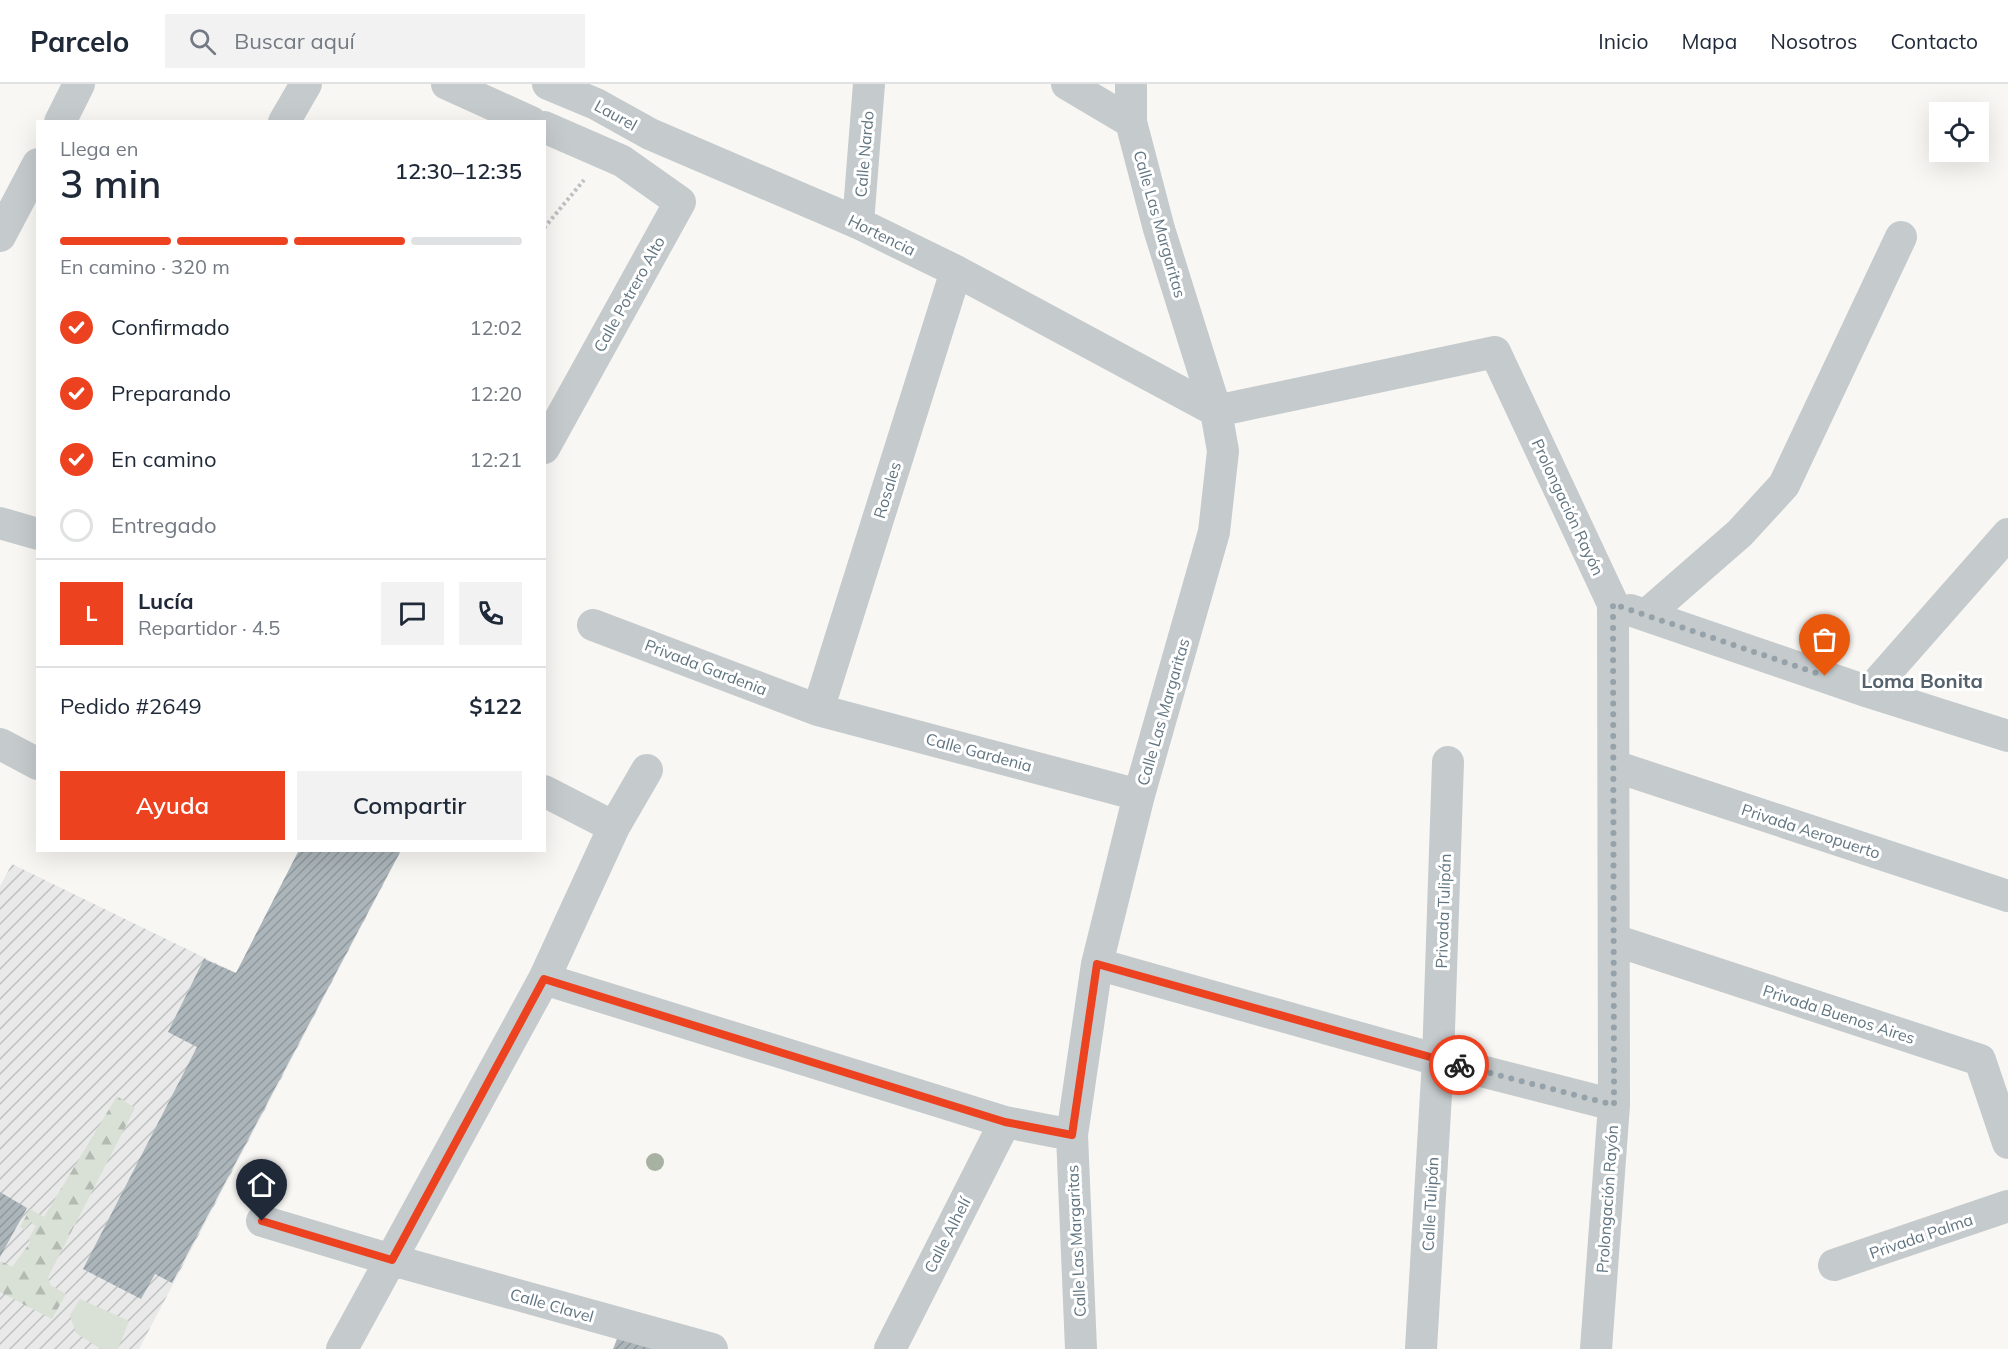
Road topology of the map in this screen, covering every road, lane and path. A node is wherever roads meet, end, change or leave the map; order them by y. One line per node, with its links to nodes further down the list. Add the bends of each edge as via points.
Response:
1 (79, 84): 10 (street)
2 (306, 84): 11 (street)
3 (447, 84): 9 (street)
4 (548, 84): 8 (street, Laurel)
5 (869, 84): 17 (street, Calle Nardo)
6 (1067, 84): 12 (street)
7 (1131, 84): 12 (street, Calle Las Margaritas)
8 (598, 94): 14 (street, Laurel)
9 (515, 118)
10 (61, 120)
11 (285, 120)
12 (1131, 122): 22 (street, Calle Las Margaritas, via 1159,229)
13 (546, 129): 15 (street)
14 (650, 134): 15 (street); 17 (street, Hortencia)
15 (622, 161): 18 (path, via 581,182); 23 (street, Calle Potrero Alto, via 680,202)
16 (36, 168): 19 (street)
17 (858, 223): 21 (street, Hortencia)
18 (546, 226)
19 (0, 236)
20 (1901, 237): 28 (street, via 1784,485 1740,533)
21 (956, 271): 22 (street, Hortencia); 31 (street, Rosales)
22 (1216, 411): 27 (street, Prolongación Rayón, via 1495,352); 39 (street, Calle Las Margaritas, via 1222,451 1214,532)
23 (546, 444)
24 (0, 523): 25 (street)
25 (36, 533)
26 (2008, 534): 30 (street)
27 (1613, 604): 28 (street); 36 (street, Prolongación Rayón)
28 (1646, 615): 30 (street)
29 (593, 625): 31 (street, Privada Gardenia)
30 (1869, 692): 32 (street)
31 (818, 710): 39 (street, Calle Gardenia)
32 (2008, 736)
33 (0, 744): 35 (street)
34 (1448, 762): 45 (street, Privada Tulipán)
35 (36, 763)
36 (1614, 766): 41 (street, Privada Aeropuerto); 42 (street, Prolongación Rayón)
37 (647, 770): 40 (street)
38 (546, 792): 40 (street)
39 (1139, 795): 43 (street, Calle Las Margaritas)
40 (614, 827): 44 (street)
41 (2008, 896)
42 (1614, 940): 46 (street, Prolongación Rayón); 49 (street, Privada Buenos Aires, via 1980,1060)
43 (1097, 964): 45 (street); 48 (street, Calle Las Margaritas)
44 (544, 979): 47 (street); 52 (street)
45 (1438, 1059): 46 (street); 58 (street, Calle Tulipán)
46 (1614, 1105): 59 (street, Prolongación Rayón)
47 (1005, 1122): 48 (street); 56 (street, Calle Alhelí)
48 (1072, 1135): 57 (street, Calle Las Margaritas)
49 (2008, 1143)
50 (2008, 1206): 53 (street, Privada Palma)
51 (262, 1221): 52 (street, Calle Clavel)
52 (392, 1260): 54 (street); 55 (street, Calle Clavel)
53 (1834, 1265)
54 (342, 1349)
55 (712, 1349)
56 (890, 1349)
57 (1081, 1349)
58 (1422, 1349)
59 (1596, 1349)

